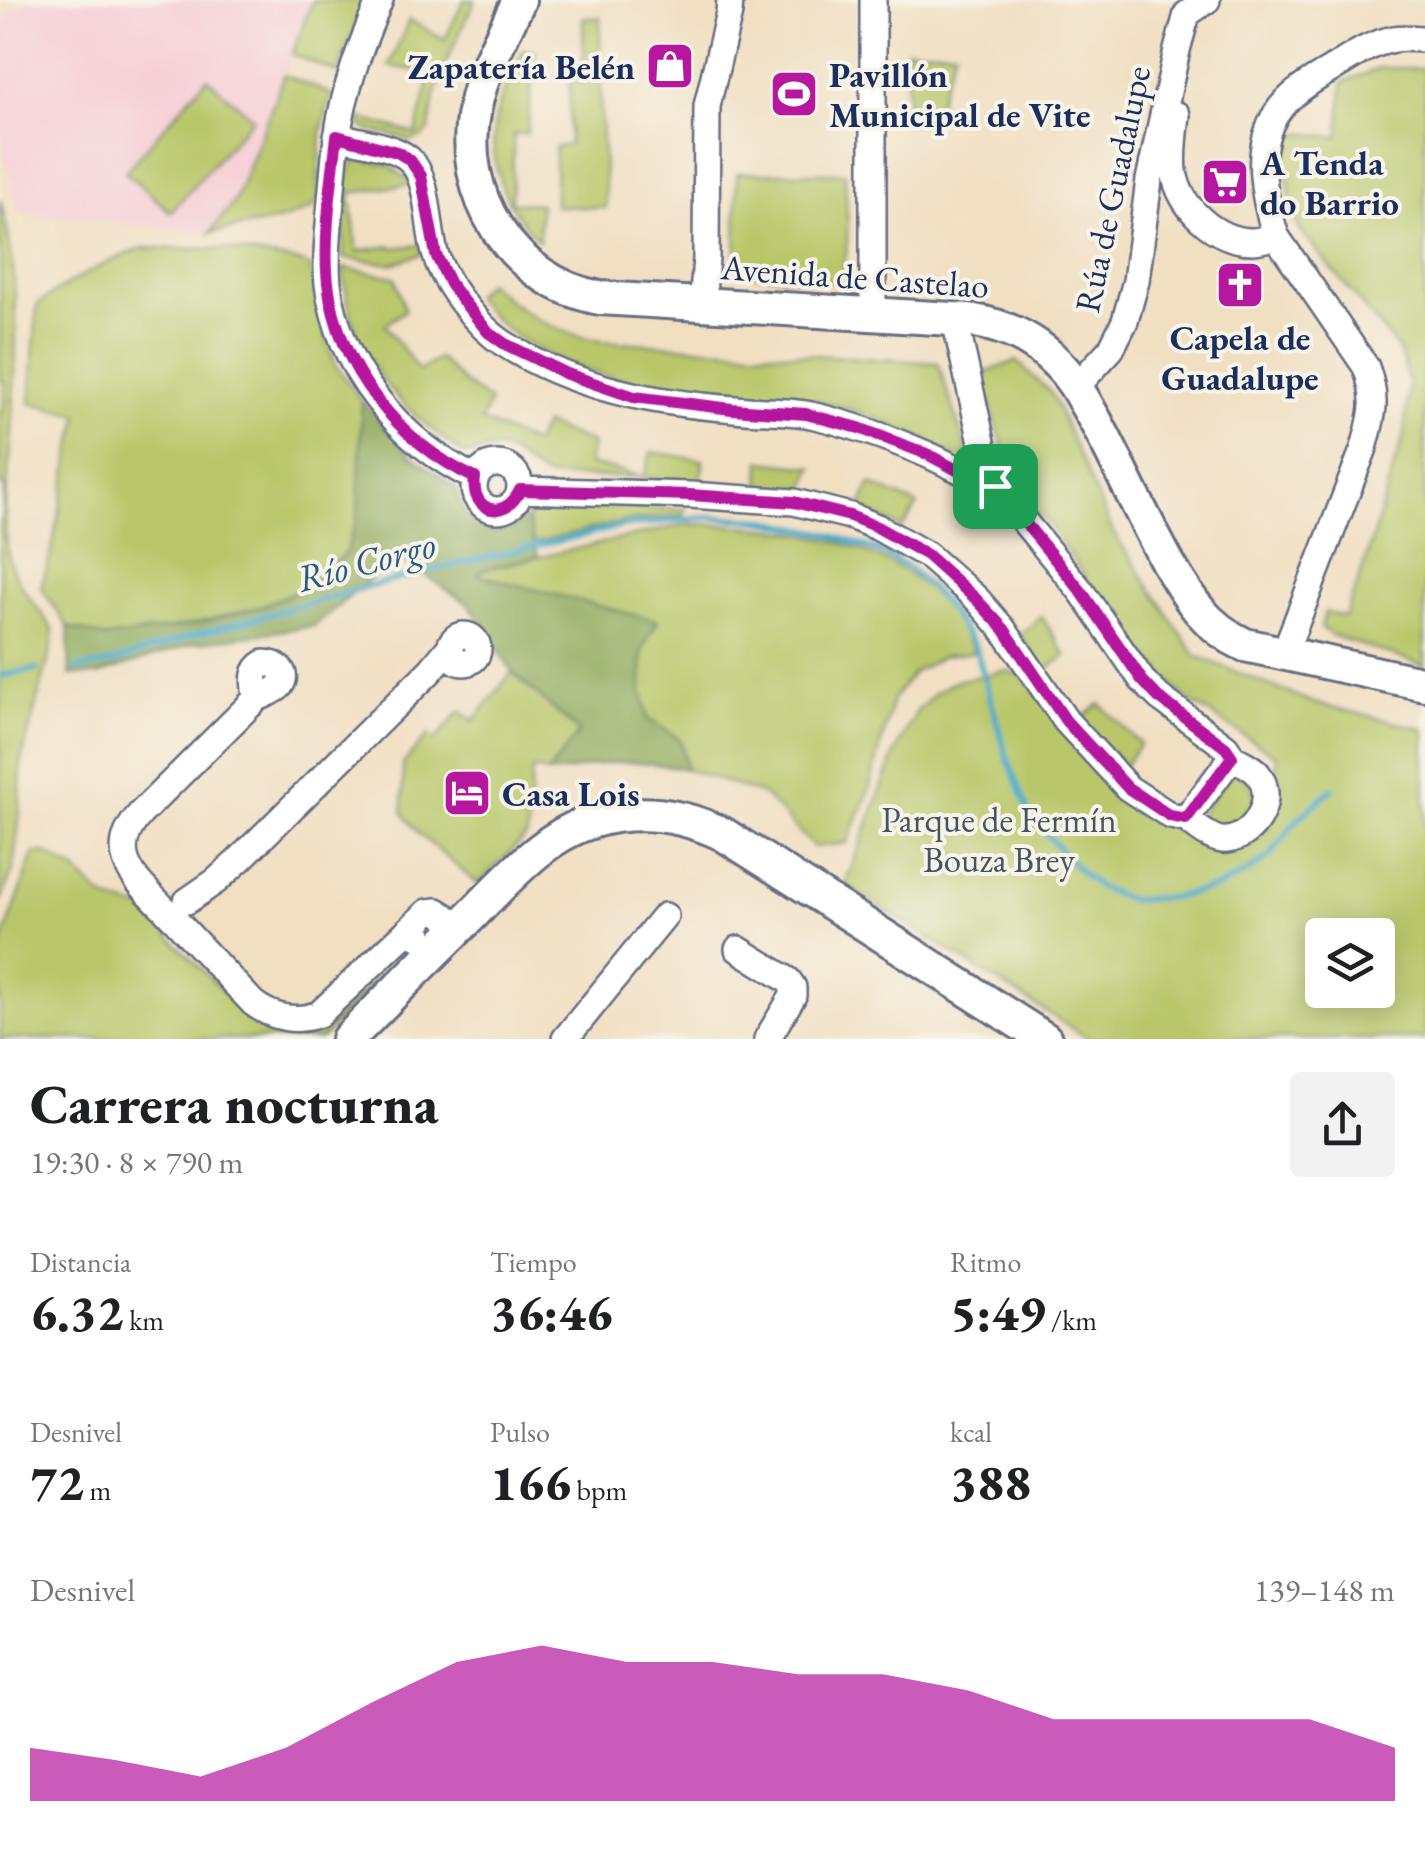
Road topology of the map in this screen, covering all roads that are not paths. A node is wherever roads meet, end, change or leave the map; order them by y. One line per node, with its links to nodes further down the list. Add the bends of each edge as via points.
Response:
1 (380, 0): 8 (street)
2 (519, 0): 10 (street, Avenida de Castelao, via 481,84 472,121 473,167 489,217 526,263 571,291)
3 (730, 0): 10 (street, via 707,106)
4 (873, 0): 11 (street)
5 (1188, 5): 7 (street, Rúa de Guadalupe)
6 (1425, 40): 9 (street, via 1394,39 1362,50 1312,80 1276,113 1263,152)
7 (1177, 50): 9 (street, Rúa de Guadalupe, via 1174,174 1184,196 1198,219 1224,234 1255,241); 13 (street, Rúa de Guadalupe, via 1125,321)
8 (337, 136): 14 (street, via 410,160 421,176 436,255 450,284 505,344 634,397 806,414 859,428); 20 (street, via 327,272 341,337 362,377 400,424 444,462 475,478 492,464 506,466 516,473 520,490 794,502 877,527 927,555 976,599 1066,721 1128,788)
9 (1276, 236): 16 (street, via 1366,366 1374,389 1364,448)
10 (702, 305): 11 (street, Avenida de Castelao)
11 (873, 315): 12 (street, Avenida de Castelao)
12 (955, 320): 13 (street, Avenida de Castelao, via 999,326 1025,338); 14 (street)
13 (1076, 387): 16 (street, Avenida de Castelao, via 1196,608 1232,639)
14 (995, 486): 19 (street, via 1081,591 1142,680)
15 (455, 654): 21 (street, via 431,670)
16 (1284, 654): 17 (street, Avenida de Castelao)
17 (1425, 684)
18 (256, 699): 21 (street, via 141,813 126,837 132,876)
19 (1232, 757): 20 (street); 20 (street, via 1258,773 1264,786 1264,808 1252,830 1214,838)
20 (1186, 819)
21 (182, 916): 23 (street, via 253,1003 277,1016 319,1014)
22 (665, 916): 26 (street)
23 (418, 936): 25 (street); 28 (street, via 461,926 532,856 590,822 668,815 732,839)
24 (738, 949): 27 (street, via 793,987)
25 (348, 1039)
26 (565, 1039)
27 (767, 1039)
28 (1045, 1039)

